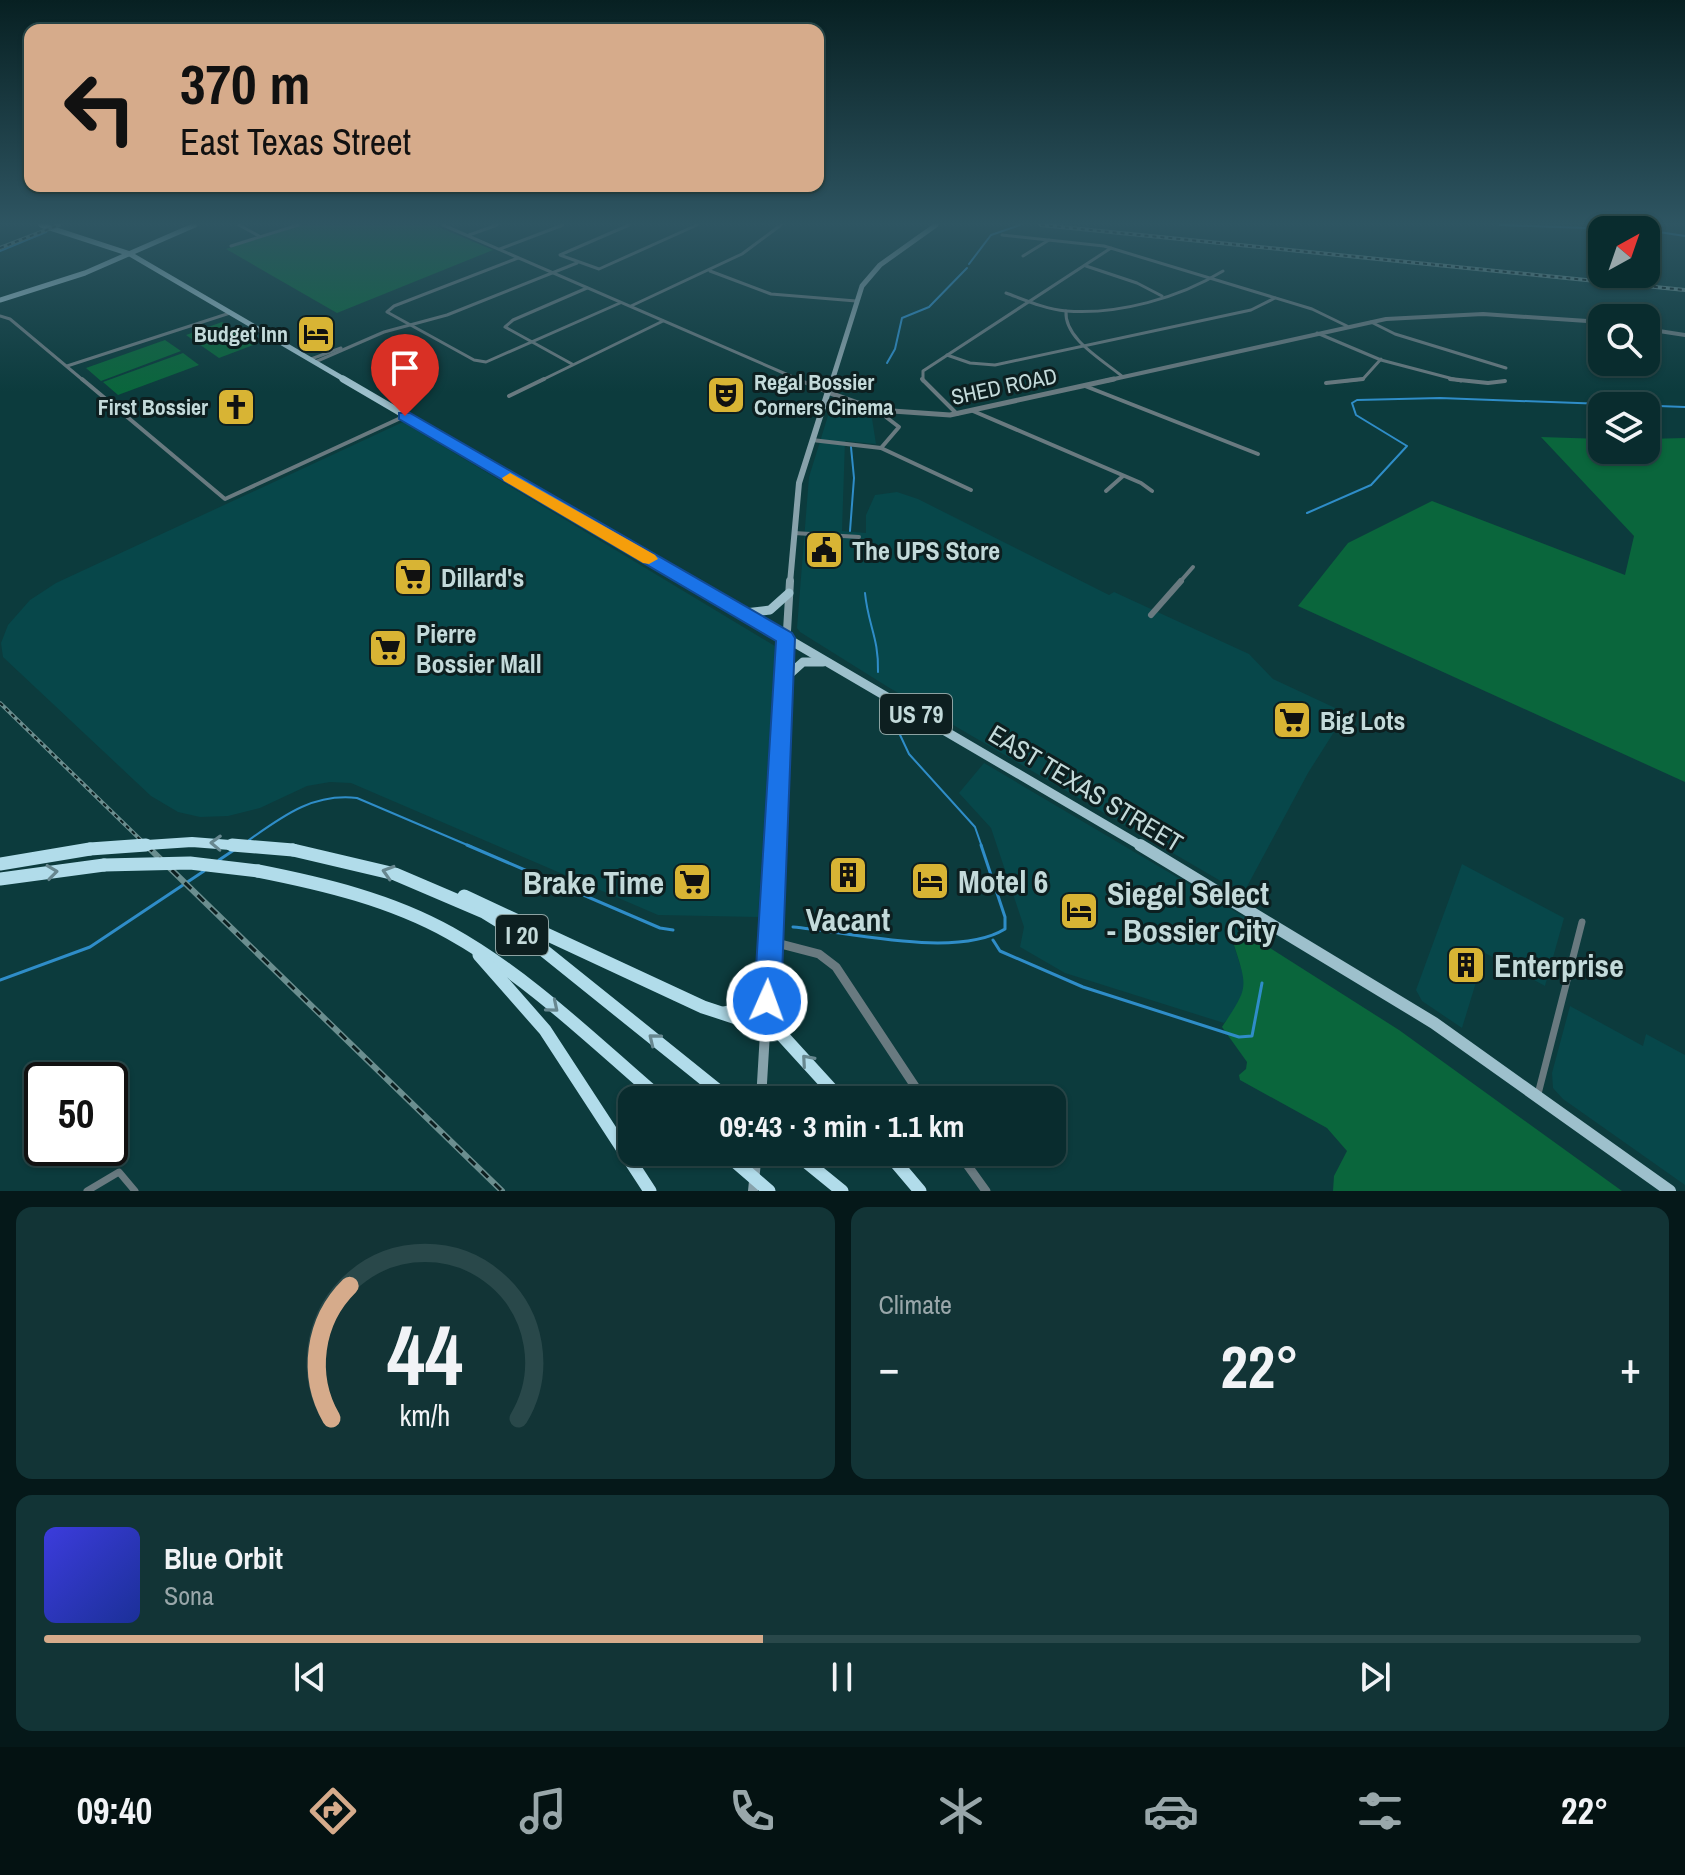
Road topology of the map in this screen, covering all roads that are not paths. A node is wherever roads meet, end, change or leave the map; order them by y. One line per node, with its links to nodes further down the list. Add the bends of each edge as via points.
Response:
1 (63, 281): 17 (main road)
2 (176, 281): 23 (main road, EAST TEXAS STREET / US 79)
3 (461, 281): 28 (street, via 387,310)
4 (531, 281): 28 (street)
5 (571, 281): 13 (street, SHED ROAD)
6 (685, 281): 21 (street)
7 (736, 281): 18 (street, via 771,294)
8 (865, 281): 18 (main road)
9 (1062, 281): 19 (street)
10 (1130, 281): 15 (street)
11 (1209, 281): 15 (street)
12 (1217, 281): 16 (street)
13 (587, 288): 20 (street, SHED ROAD); 33 (street, via 507,324 507,331)
14 (1006, 293): 19 (street)
15 (1162, 296): 22 (street)
16 (1275, 298): 29 (street); 34 (street, via 1251,310)
17 (0, 300)
18 (856, 301): 45 (main road)
19 (1030, 301): 22 (street); 35 (street)
20 (621, 302): 21 (street, SHED ROAD); 33 (street)
21 (630, 306): 25 (street, SHED ROAD)
22 (1066, 311): 34 (street, via 1067,326)
23 (230, 313): 37 (main road, EAST TEXAS STREET / US 79); 39 (street)
24 (0, 316): 39 (street)
25 (663, 321): 38 (street); 45 (street, SHED ROAD)
26 (1588, 321): 27 (street, SHED ROAD, via 1465,313)
27 (1371, 322): 29 (street, SHED ROAD); 40 (street)
28 (409, 325): 33 (street, via 484,362); 37 (street)
29 (1347, 326): 31 (street, SHED ROAD)
30 (1660, 331): 32 (street)
31 (1317, 333): 36 (street); 41 (street, SHED ROAD)
32 (1685, 335)
33 (531, 344): 38 (street)
34 (1084, 346): 35 (street, via 990,365); 41 (street)
35 (947, 355): 49 (street, via 924,369 921,378)
36 (1381, 359): 42 (street, via 1454,381); 43 (street, via 1363,379)
37 (313, 361): 50 (main road, EAST TEXAS STREET / US 79)
38 (573, 365): 46 (street)
39 (66, 366): 50 (street, via 225,499)
40 (1506, 368)
41 (1123, 377): 44 (street, SHED ROAD)
42 (1505, 381)
43 (1326, 383)
44 (1085, 386): 47 (street, SHED ROAD); 53 (street)
45 (827, 392): 48 (street, SHED ROAD); 51 (main road)
46 (509, 396)
47 (973, 411): 49 (street, SHED ROAD); 54 (street)
48 (887, 412): 49 (street, SHED ROAD); 52 (street, via 899,427)
49 (957, 414)
50 (405, 416): 62 (main road, EAST TEXAS STREET / US 79)
51 (811, 440): 52 (street); 58 (main road, via 799,483)
52 (881, 448): 55 (street)
53 (1258, 454)
54 (1124, 475): 56 (street); 57 (street)
55 (971, 490)
56 (1106, 491)
57 (1152, 491)
58 (794, 533): 59 (street); 61 (main road)
59 (859, 537)
60 (1193, 567): 63 (street)
61 (789, 593): 62 (main road, via 770,610); 64 (main road)
62 (742, 613): 64 (main road, EAST TEXAS STREET / US 79)
63 (1151, 615)
64 (785, 638): 65 (main road, EAST TEXAS STREET / US 79); 66 (main road)
65 (828, 663): 66 (main road, via 803,662); 80 (main road, EAST TEXAS STREET / US 79, via 1300,939)
66 (783, 680): 71 (main road)
67 (0, 864): 69 (highway, I 20, one-way to 67, bridge, via 361,864 293,850 192,842 90,849)
68 (0, 879): 72 (highway, I 20, one-way to 72, bridge, via 104,865 201,864 258,871 345,889 420,918)
69 (427, 886): 73 (highway, via 489,906); 76 (highway, I 20, one-way to 69, via 537,945 484,912)
70 (1582, 922): 80 (street)
71 (769, 941): 73 (highway, via 742,1008 730,1013); 74 (main road); 79 (street, via 819,954 836,967)
72 (474, 949): 75 (highway, I 20, one-way to 75, via 540,996); 88 (highway, via 545,1030)
73 (703, 1007): 74 (highway)
74 (766, 1030): 77 (main road); 78 (highway, one-way to 74, via 787,1037)
75 (646, 1086)
76 (714, 1086)
77 (762, 1086)
78 (829, 1086)
79 (915, 1086)
80 (1538, 1095): 94 (main road, EAST TEXAS STREET / US 79)
81 (740, 1166): 90 (highway, bridge)
82 (756, 1166): 89 (main road)
83 (811, 1166): 91 (highway)
84 (899, 1166): 92 (highway)
85 (968, 1166): 93 (street)
86 (87, 1191): 87 (street, via 119,1172)
87 (135, 1191)
88 (650, 1191)
89 (753, 1191)
90 (769, 1191)
91 (842, 1191)
92 (920, 1191)
93 (986, 1191)
94 (1670, 1191)

